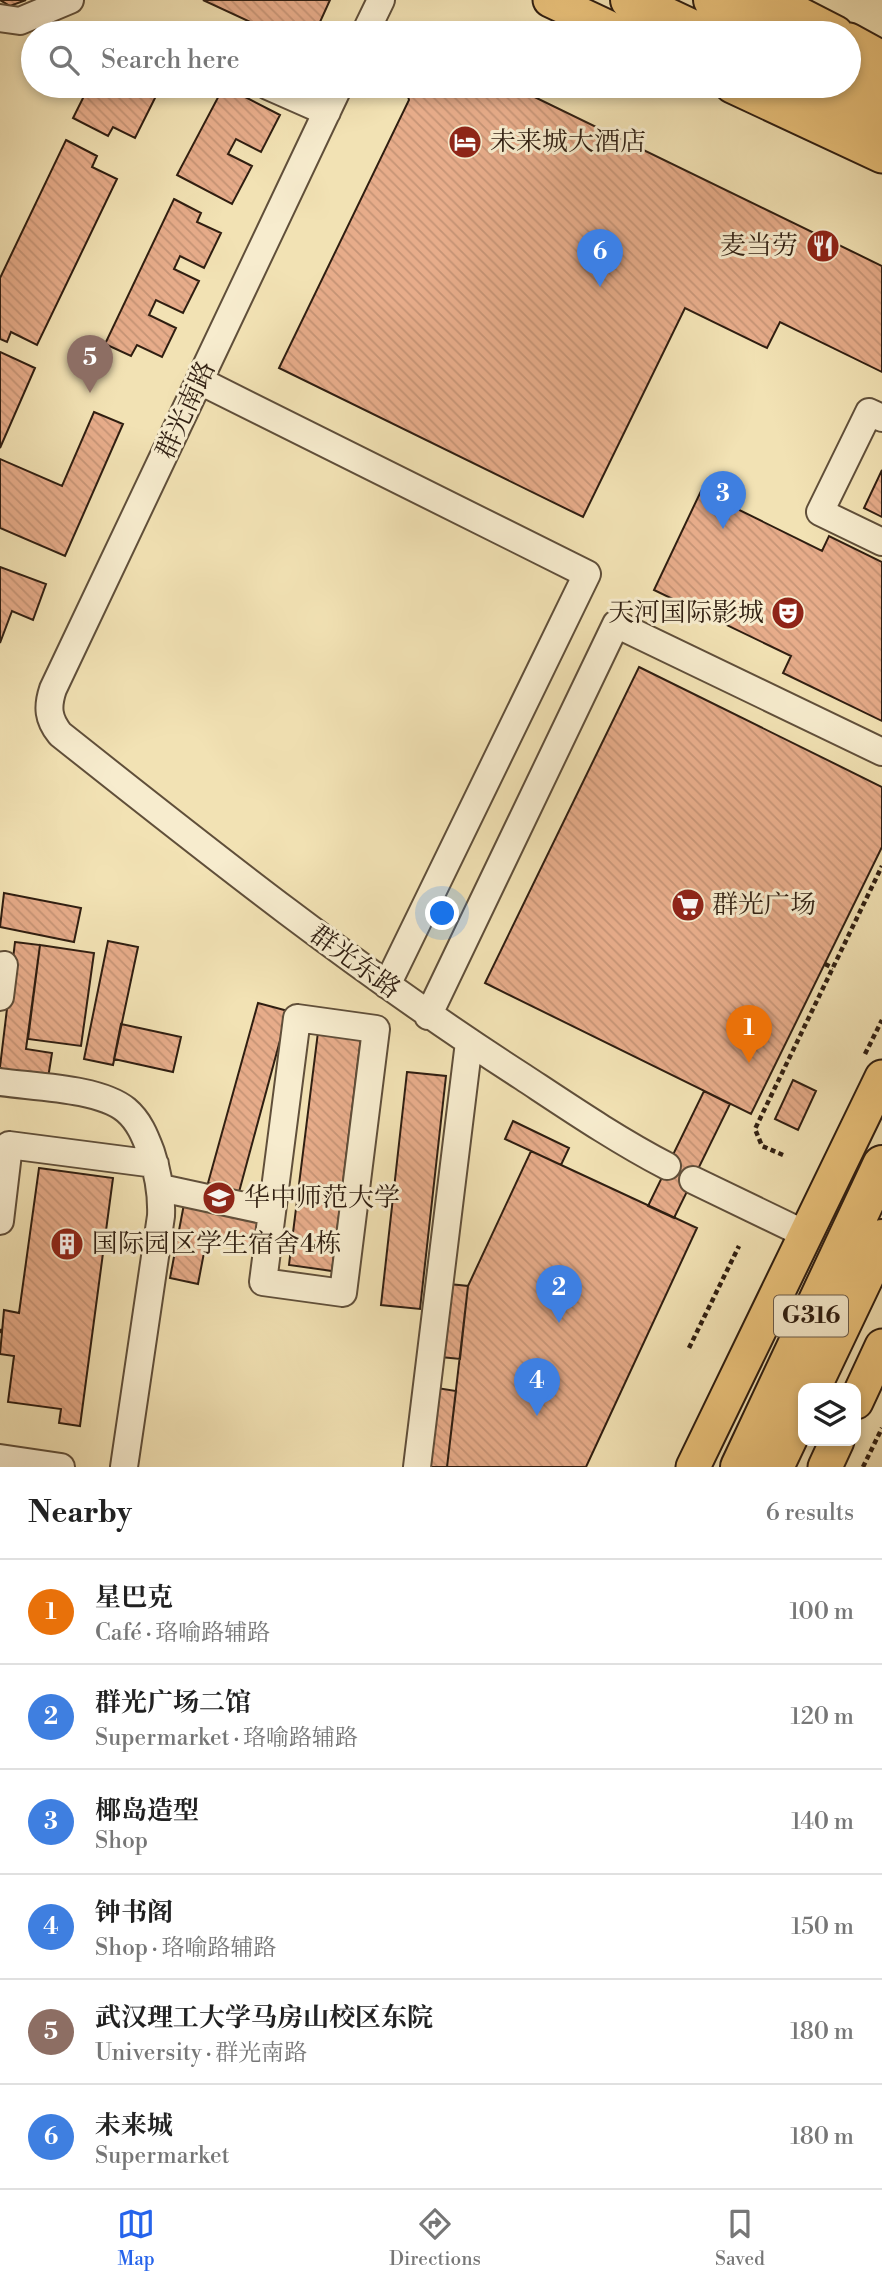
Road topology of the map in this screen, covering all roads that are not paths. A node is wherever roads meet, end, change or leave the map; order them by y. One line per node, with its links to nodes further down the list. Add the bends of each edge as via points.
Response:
1 (71, 0): 7 (street, via 20,21)
2 (381, 0): 8 (street)
3 (550, 0): 9 (main road)
4 (713, 0): 11 (highway)
5 (772, 0): 12 (main road)
6 (642, 6): 10 (highway)
7 (0, 18)
8 (371, 21)
9 (595, 21)
10 (674, 21)
11 (756, 21)
12 (812, 21)
13 (861, 47): 14 (main road)
14 (882, 58)
15 (861, 72): 16 (highway)
16 (882, 82)
17 (295, 98): 21 (street)
18 (334, 98): 21 (street, 群光南路)
19 (758, 98): 23 (main road)
20 (834, 98): 22 (highway)
21 (327, 112): 24 (street, 群光南路)
22 (882, 121)
23 (882, 156)
24 (200, 381): 27 (street, 群光南路, via 53,688 49,713); 30 (street, via 587,574)
25 (882, 418): 26 (street, via 869,412 820,512)
26 (882, 542)
27 (60, 734): 30 (street, 群光东路, via 264,896)
28 (882, 752): 32 (street, via 616,624)
29 (4, 965): 31 (street)
30 (387, 985): 32 (street, 群光东路)
31 (0, 997)
32 (428, 1016): 33 (street, 群光东路)
33 (469, 1042): 37 (street, 群光东路); 53 (street)
34 (882, 1077): 42 (main road)
35 (0, 1082): 38 (street, via 87,1094 121,1106 144,1133)
36 (882, 1165): 55 (highway, G316)
37 (667, 1166)
38 (158, 1176): 40 (street); 41 (street, via 9,1145); 52 (street, via 161,1216)
39 (693, 1180): 42 (street)
40 (272, 1212): 40 (street, via 263,1282 342,1293 376,1028 297,1018)
41 (0, 1221)
42 (807, 1235): 54 (main road)
43 (882, 1240): 45 (highway, G316)
44 (882, 1346): 46 (main road)
45 (813, 1383)
46 (861, 1391)
47 (798, 1417): 56 (highway)
48 (0, 1434): 50 (street)
49 (835, 1446): 57 (main road)
50 (6, 1459): 51 (street)
51 (61, 1467)
52 (124, 1467)
53 (417, 1467)
54 (693, 1467)
55 (740, 1467)
56 (774, 1467)
57 (825, 1467)

